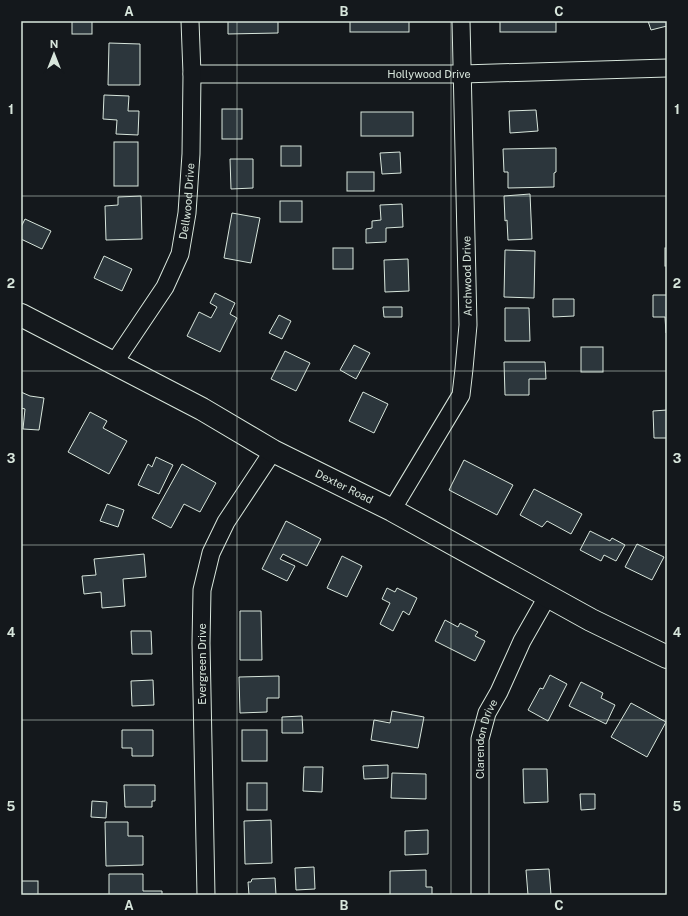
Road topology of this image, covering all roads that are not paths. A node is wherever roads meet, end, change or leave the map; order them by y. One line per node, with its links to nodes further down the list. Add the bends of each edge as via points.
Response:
1 (190, 21): 4 (street, Dellwood Drive)
2 (461, 21): 5 (street, Archwood Drive)
3 (667, 68): 5 (street, Hollywood Drive)
4 (192, 74): 5 (street, Hollywood Drive); 7 (street, Dellwood Drive, via 192,154 187,213 180,254 165,287)
5 (463, 74): 9 (street, Archwood Drive, via 468,325 461,395)
6 (21, 316): 7 (main road, Dexter Road)
7 (114, 363): 8 (main road, Dexter Road, via 202,409)
8 (273, 451): 9 (main road, Dexter Road); 12 (street, Evergreen Drive, via 226,522 211,553 202,590)
9 (392, 510): 10 (main road, Dexter Road)
10 (547, 597): 11 (main road, Dexter Road); 13 (street, Clarendon Drive, via 487,713 480,739)
11 (667, 657)
12 (206, 895)
13 (480, 895)

